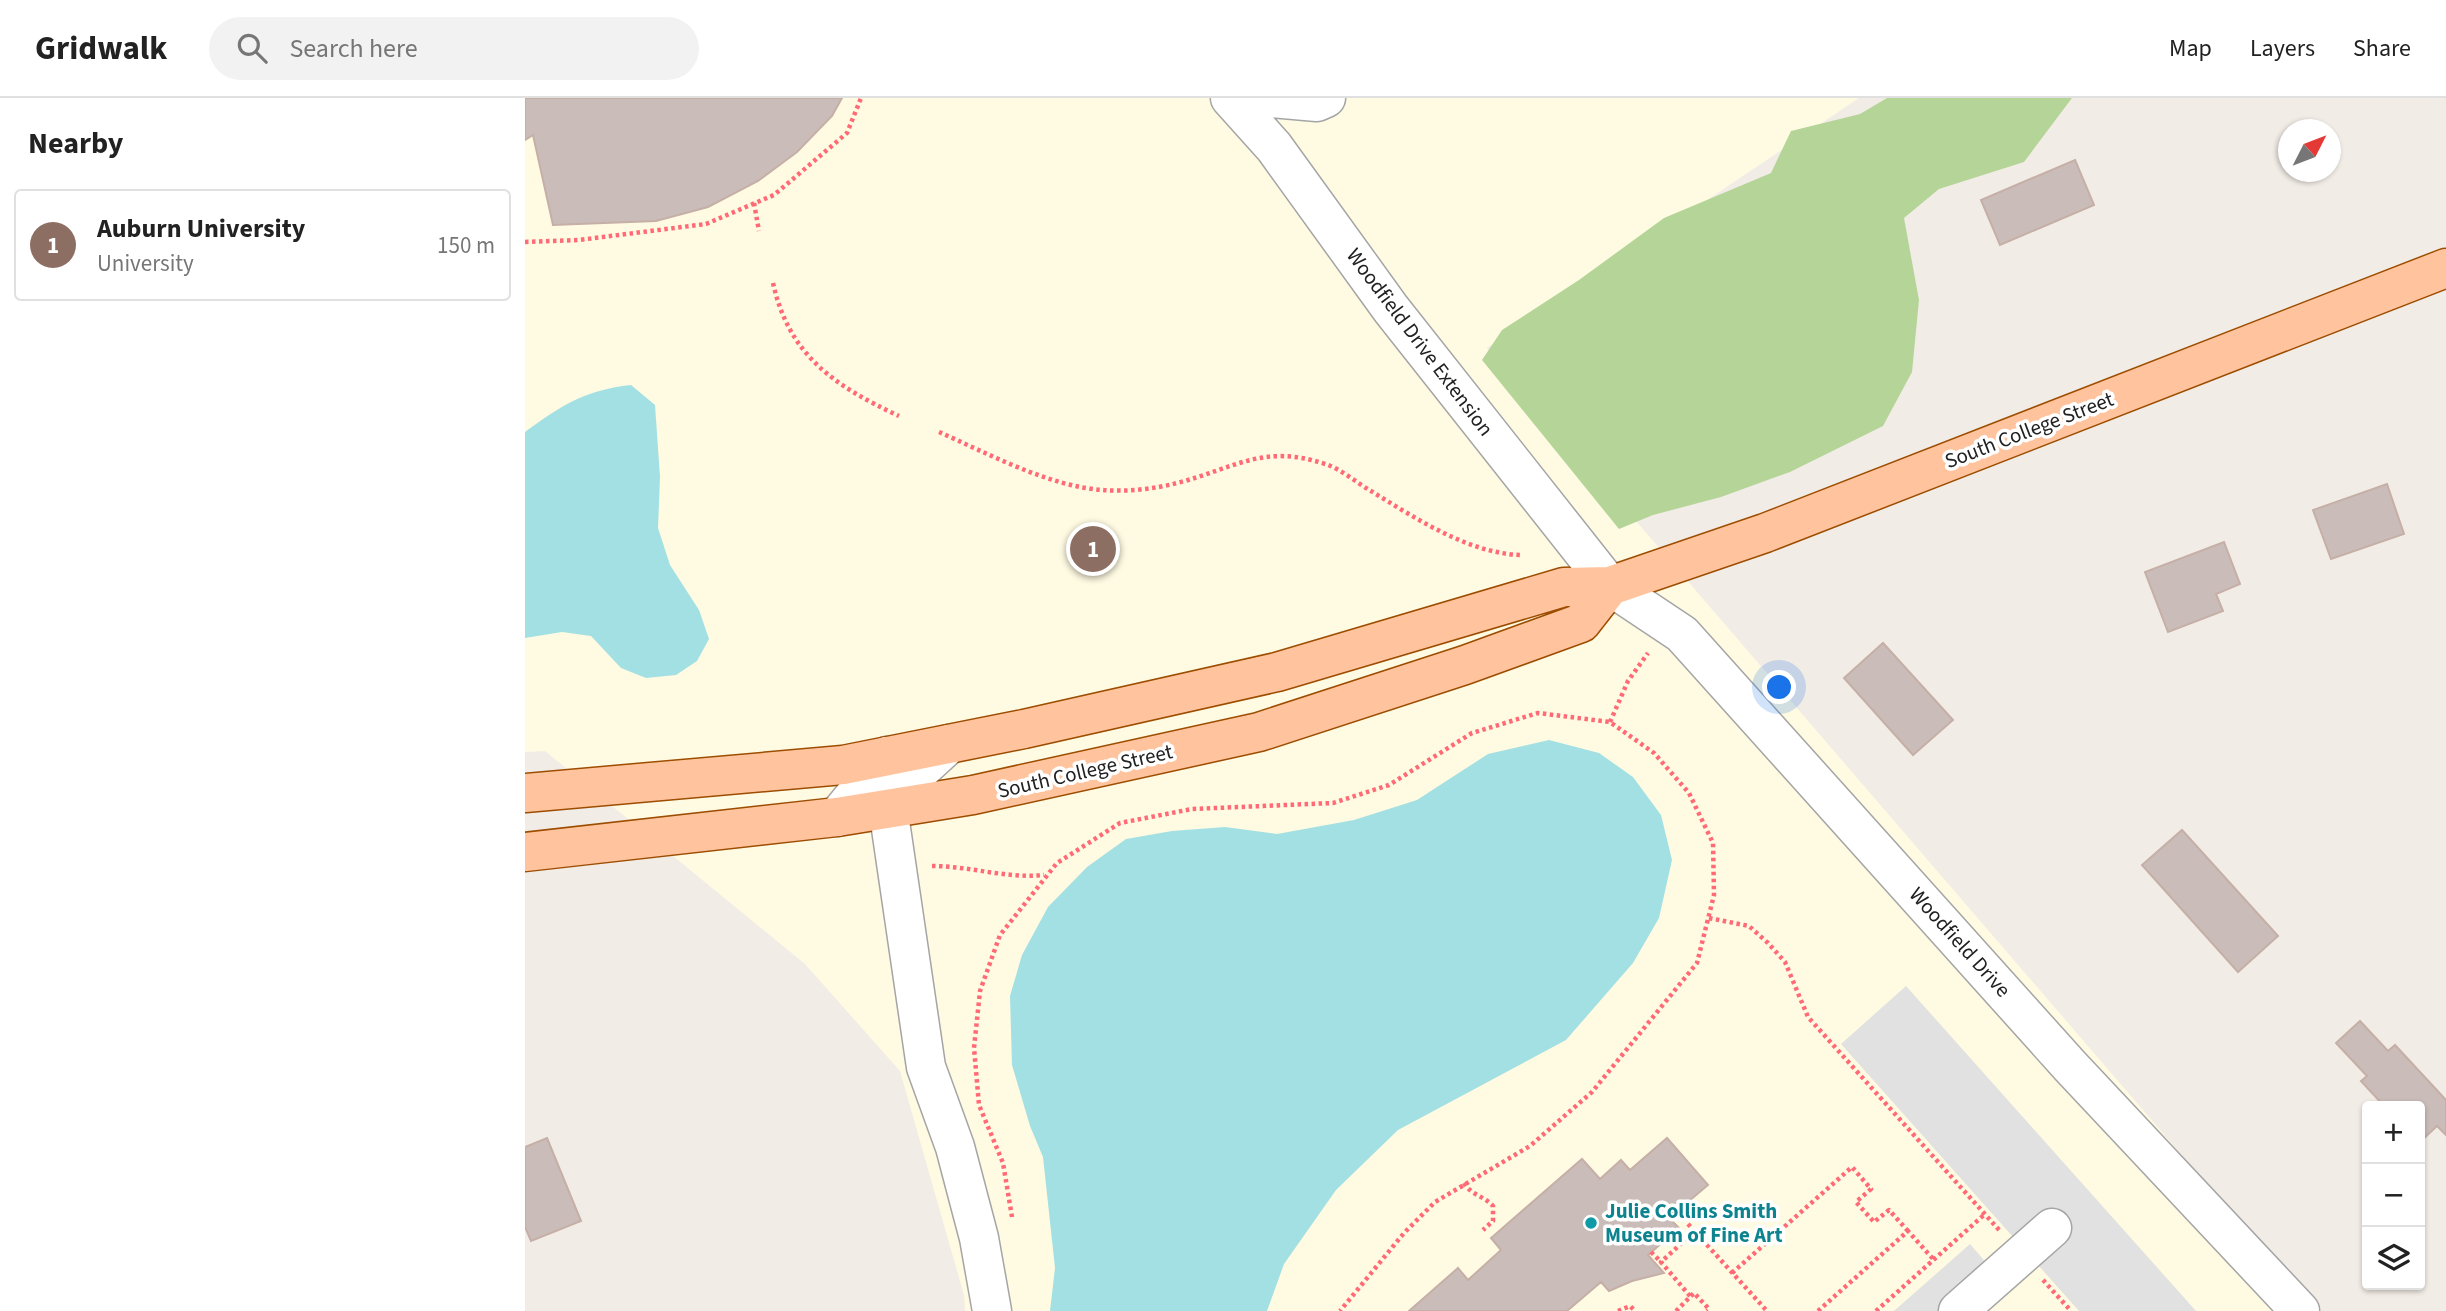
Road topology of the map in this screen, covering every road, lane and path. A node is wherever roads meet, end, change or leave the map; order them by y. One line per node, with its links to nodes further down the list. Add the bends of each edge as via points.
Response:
1 (861, 98): 5 (path, via 847,132 774,195)
2 (1270, 98): 3 (street, via 1317,102); 4 (street)
3 (1326, 98)
4 (1231, 99): 13 (street, Woodfield Drive Extension, via 1282,157 1391,309)
5 (754, 203): 6 (path); 7 (path, via 706,224)
6 (759, 231)
7 (525, 242)
8 (2446, 268): 13 (main road, South College Street, via 1765,533)
9 (773, 283): 10 (path, via 787,327 806,355 862,399)
10 (899, 416)
11 (939, 432): 12 (path, via 1066,484 1103,490 1176,484 1250,457 1290,457 1327,464 1399,509 1465,542 1496,554)
12 (1520, 555)
13 (1610, 586): 16 (main road, South College Street, via 1564,587 1277,672); 19 (main road, South College Street, via 1581,623 1259,732 973,795); 51 (street, Woodfield Drive, via 1682,634 2070,1066)
14 (1650, 651): 15 (path, via 1628,681)
15 (1610, 722): 23 (path, via 1538,713 1472,733 1389,785 1333,803 1192,809 1120,822); 24 (path, via 1654,753 1689,793 1713,843 1714,895)
16 (950, 744): 17 (main road, South College Street); 19 (street, via 912,778)
17 (887, 756): 18 (main road, South College Street, via 843,765); 20 (street)
18 (525, 793)
19 (888, 808): 20 (main road, South College Street); 40 (street, via 926,1067 955,1147)
20 (837, 817): 21 (main road, South College Street)
21 (525, 852)
22 (924, 866): 23 (path, via 984,869 1018,878)
23 (1046, 875): 28 (path, via 1000,935 980,991 974,1048 979,1105 1003,1163)
24 (1709, 918): 25 (path, via 1697,963 1592,1092 1530,1146); 26 (path, via 1749,926 1768,943 1785,962 1808,1017)
25 (1464, 1183): 30 (path, via 1493,1206 1493,1221); 41 (path, via 1435,1202 1403,1233)
26 (1986, 1214): 34 (path); 35 (path)
27 (1688, 1224): 31 (path)
28 (1014, 1227)
29 (2052, 1227): 34 (street)
30 (1483, 1230)
31 (1695, 1231): 36 (path); 37 (path)
32 (1908, 1231): 35 (path); 37 (path, via 1889,1210 1874,1222 1856,1202 1871,1189 1852,1167); 48 (path)
33 (1651, 1252): 36 (path)
34 (2021, 1255): 50 (street)
35 (1934, 1260): 49 (path)
36 (1661, 1262): 38 (path)
37 (1733, 1273): 39 (path)
38 (1691, 1296): 44 (path); 45 (path, via 1694,1293)
39 (1761, 1304): 46 (path); 47 (path)
40 (992, 1311)
41 (1340, 1311)
42 (1618, 1311): 43 (path, via 1630,1306)
43 (1635, 1311)
44 (1676, 1311)
45 (1707, 1311)
46 (1754, 1311)
47 (1767, 1311)
48 (1818, 1311)
49 (1877, 1311)
50 (1958, 1311)
51 (2300, 1311)

